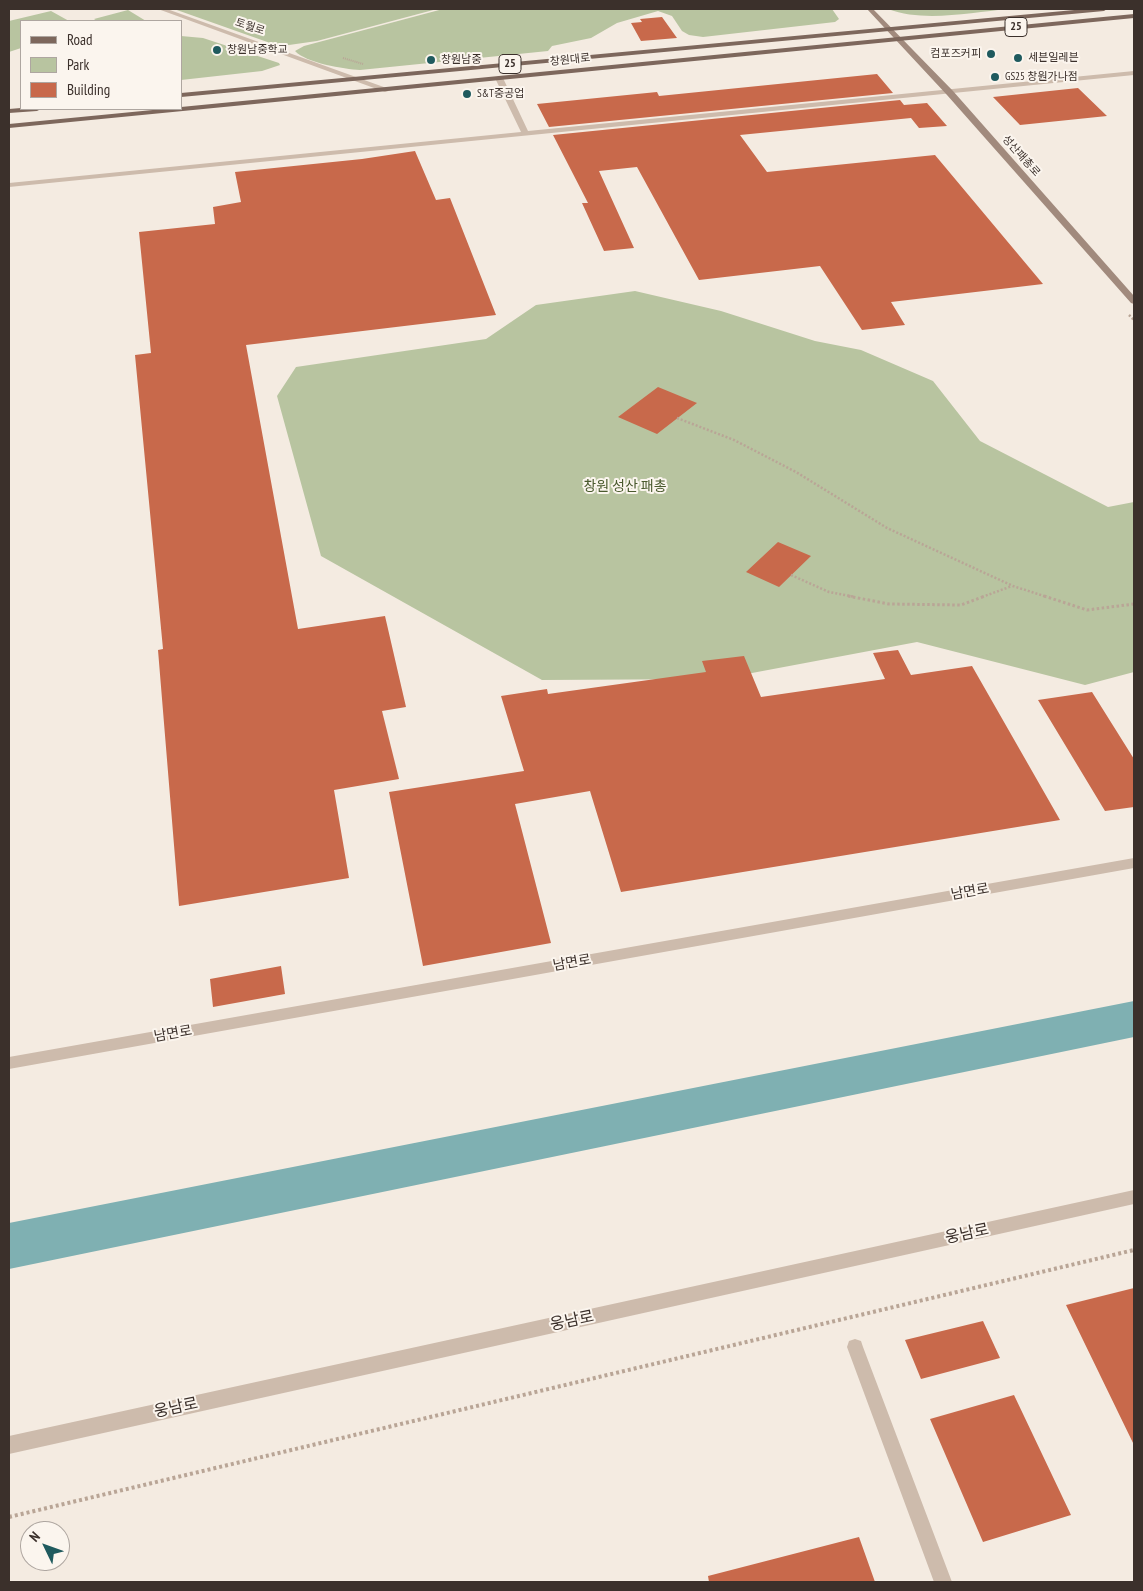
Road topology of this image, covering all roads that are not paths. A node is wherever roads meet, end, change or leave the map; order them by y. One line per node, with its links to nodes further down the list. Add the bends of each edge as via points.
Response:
1 (161, 9): 9 (street, 토월로)
2 (870, 9): 5 (main road, 성산패총로)
3 (1104, 9): 5 (main road, 창원대로 / 25)
4 (1134, 16): 6 (main road, 창원대로 / 25)
5 (888, 29): 6 (main road, 성산패총로); 9 (main road, 창원대로 / 25)
6 (897, 38): 8 (main road, 창원대로 / 25); 11 (main road, 성산패총로)
7 (1134, 73): 11 (street)
8 (499, 78): 10 (main road, 창원대로 / 25); 18 (street)
9 (358, 79): 10 (street, 토월로); 12 (main road, 창원대로 / 25)
10 (388, 90): 15 (main road, 창원대로 / 25)
11 (950, 92): 18 (street); 20 (main road, 성산패총로)
12 (182, 95)
13 (23, 110): 16 (main road)
14 (177, 110): 17 (main road, 창원대로 / 25)
15 (182, 110)
16 (9, 111)
17 (9, 126)
18 (525, 133): 19 (street)
19 (9, 185)
20 (1134, 301)
21 (1134, 863): 22 (street, 남면로)
22 (9, 1063)
23 (1134, 1197): 25 (street, 웅남로)
24 (855, 1347): 26 (street)
25 (9, 1445)
26 (944, 1582)

